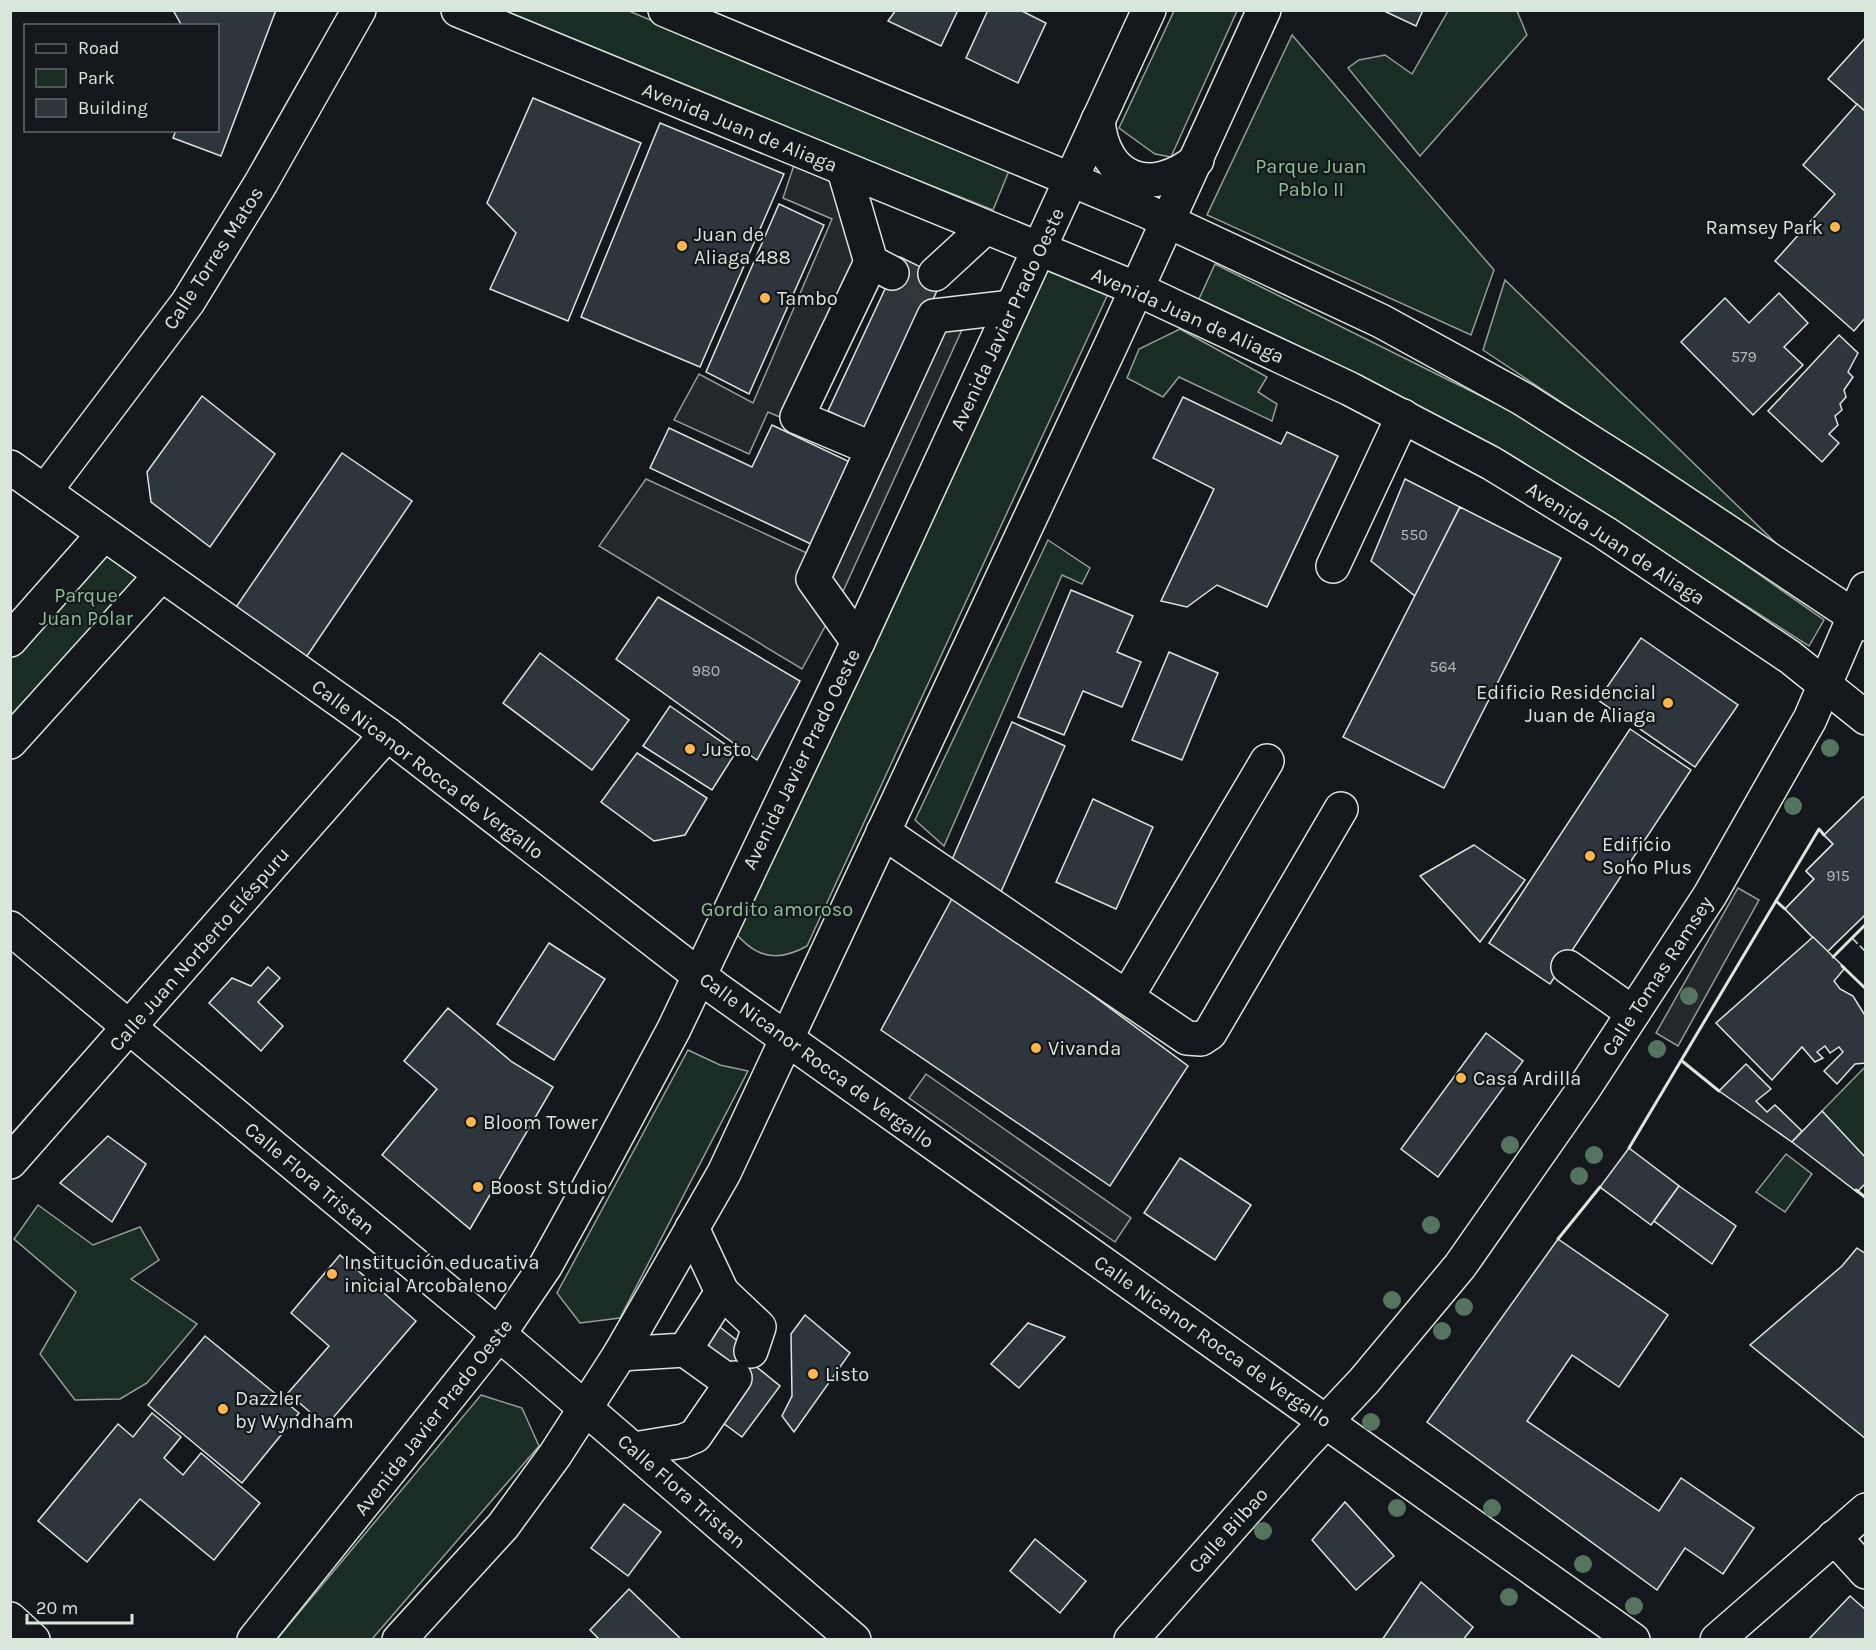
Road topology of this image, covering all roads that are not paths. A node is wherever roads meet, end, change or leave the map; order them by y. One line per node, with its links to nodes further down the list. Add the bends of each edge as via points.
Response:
1 (359, 10): 19 (main road, Calle Torres Matos, via 188,302)
2 (458, 10): 8 (main road, Avenida Juan de Aliaga)
3 (665, 10): 9 (main road)
4 (1149, 10): 6 (main road, Avenida Javier Prado Oeste)
5 (1264, 10): 7 (main road)
6 (1098, 120): 7 (main road, via 1106,154 1133,177 1161,180 1179,174); 9 (main road, Avenida Javier Prado Oeste)
7 (1197, 160): 10 (main road)
8 (844, 170): 11 (main road, Avenida Juan de Aliaga); 17 (main road, via 882,267 797,417)
9 (1071, 179): 10 (main road); 12 (main road, Avenida Javier Prado Oeste)
10 (1168, 221): 13 (main road); 23 (main road, via 1381,321 1523,399)
11 (985, 228): 12 (main road, Avenida Juan de Aliaga); 14 (main road)
12 (1038, 250): 13 (main road, Avenida Juan de Aliaga); 15 (main road, Avenida Javier Prado Oeste)
13 (1137, 289): 16 (main road, Avenida Juan de Aliaga); 32 (main road)
14 (933, 298): 15 (main road); 17 (main road)
15 (1012, 307): 25 (main road, Avenida Javier Prado Oeste)
16 (1403, 416): 21 (main road); 26 (main road, Avenida Juan de Aliaga, via 1491,463 1605,533 1790,657)
17 (873, 449): 25 (main road, via 813,579)
18 (10, 467): 19 (main road, Calle Nicanor Rocca de Vergallo)
19 (45, 491): 20 (main road, Calle Nicanor Rocca de Vergallo)
20 (103, 535): 22 (main road, Calle Nicanor Rocca de Vergallo); 24 (main road)
21 (1334, 566)
22 (161, 575): 28 (main road, Calle Nicanor Rocca de Vergallo); 29 (main road)
23 (1862, 610): 26 (main road, Calle Tomas Ramsey)
24 (10, 640)
25 (858, 642): 35 (main road, Avenida Javier Prado Oeste)
26 (1826, 688): 27 (main road, Avenida Juan de Aliaga); 37 (main road, Calle Tomas Ramsey, via 1710,895)
27 (1866, 718)
28 (387, 734): 35 (main road, Calle Nicanor Rocca de Vergallo); 38 (main road, Calle Juan Norberto Eléspuru)
29 (10, 742)
30 (1267, 761): 36 (main road)
31 (1341, 809): 36 (main road, via 1210,1033 1201,1039 1187,1038)
32 (883, 832): 36 (main road); 39 (main road)
33 (10, 928): 38 (main road, Calle Flora Tristan)
34 (1568, 967): 37 (main road)
35 (698, 975): 39 (main road, Calle Nicanor Rocca de Vergallo); 43 (main road, Avenida Javier Prado Oeste, via 674,1029 599,1169 546,1265)
36 (1127, 997)
37 (1633, 1013): 48 (main road, Calle Tomas Ramsey, via 1460,1266)
38 (130, 1028): 40 (main road, Calle Juan Norberto Eléspuru); 43 (main road, Calle Flora Tristan)
39 (787, 1039): 41 (main road, via 724,1173); 48 (main road, Calle Nicanor Rocca de Vergallo)
40 (10, 1162)
41 (692, 1228): 42 (main road); 46 (main road)
42 (722, 1292): 44 (main road); 45 (main road, via 759,1327)
43 (500, 1334): 47 (main road, Calle Flora Tristan); 55 (main road, Avenida Javier Prado Oeste)
44 (685, 1350): 46 (main road); 49 (main road, via 733,1381 695,1436)
45 (752, 1351)
46 (620, 1353): 47 (main road)
47 (585, 1407): 49 (main road, Calle Flora Tristan); 56 (main road, via 502,1526)
48 (1326, 1421): 58 (main road, Calle Bilbao); 59 (main road, Calle Nicanor Rocca de Vergallo)
49 (634, 1449): 57 (main road, Calle Flora Tristan)
50 (1866, 1510): 51 (main road)
51 (1834, 1538): 52 (main road); 60 (main road)
52 (1866, 1572)
53 (10, 1619): 54 (main road)
54 (33, 1640)
55 (254, 1640)
56 (399, 1640)
57 (854, 1640)
58 (1131, 1640)
59 (1633, 1640)
60 (1717, 1640)

